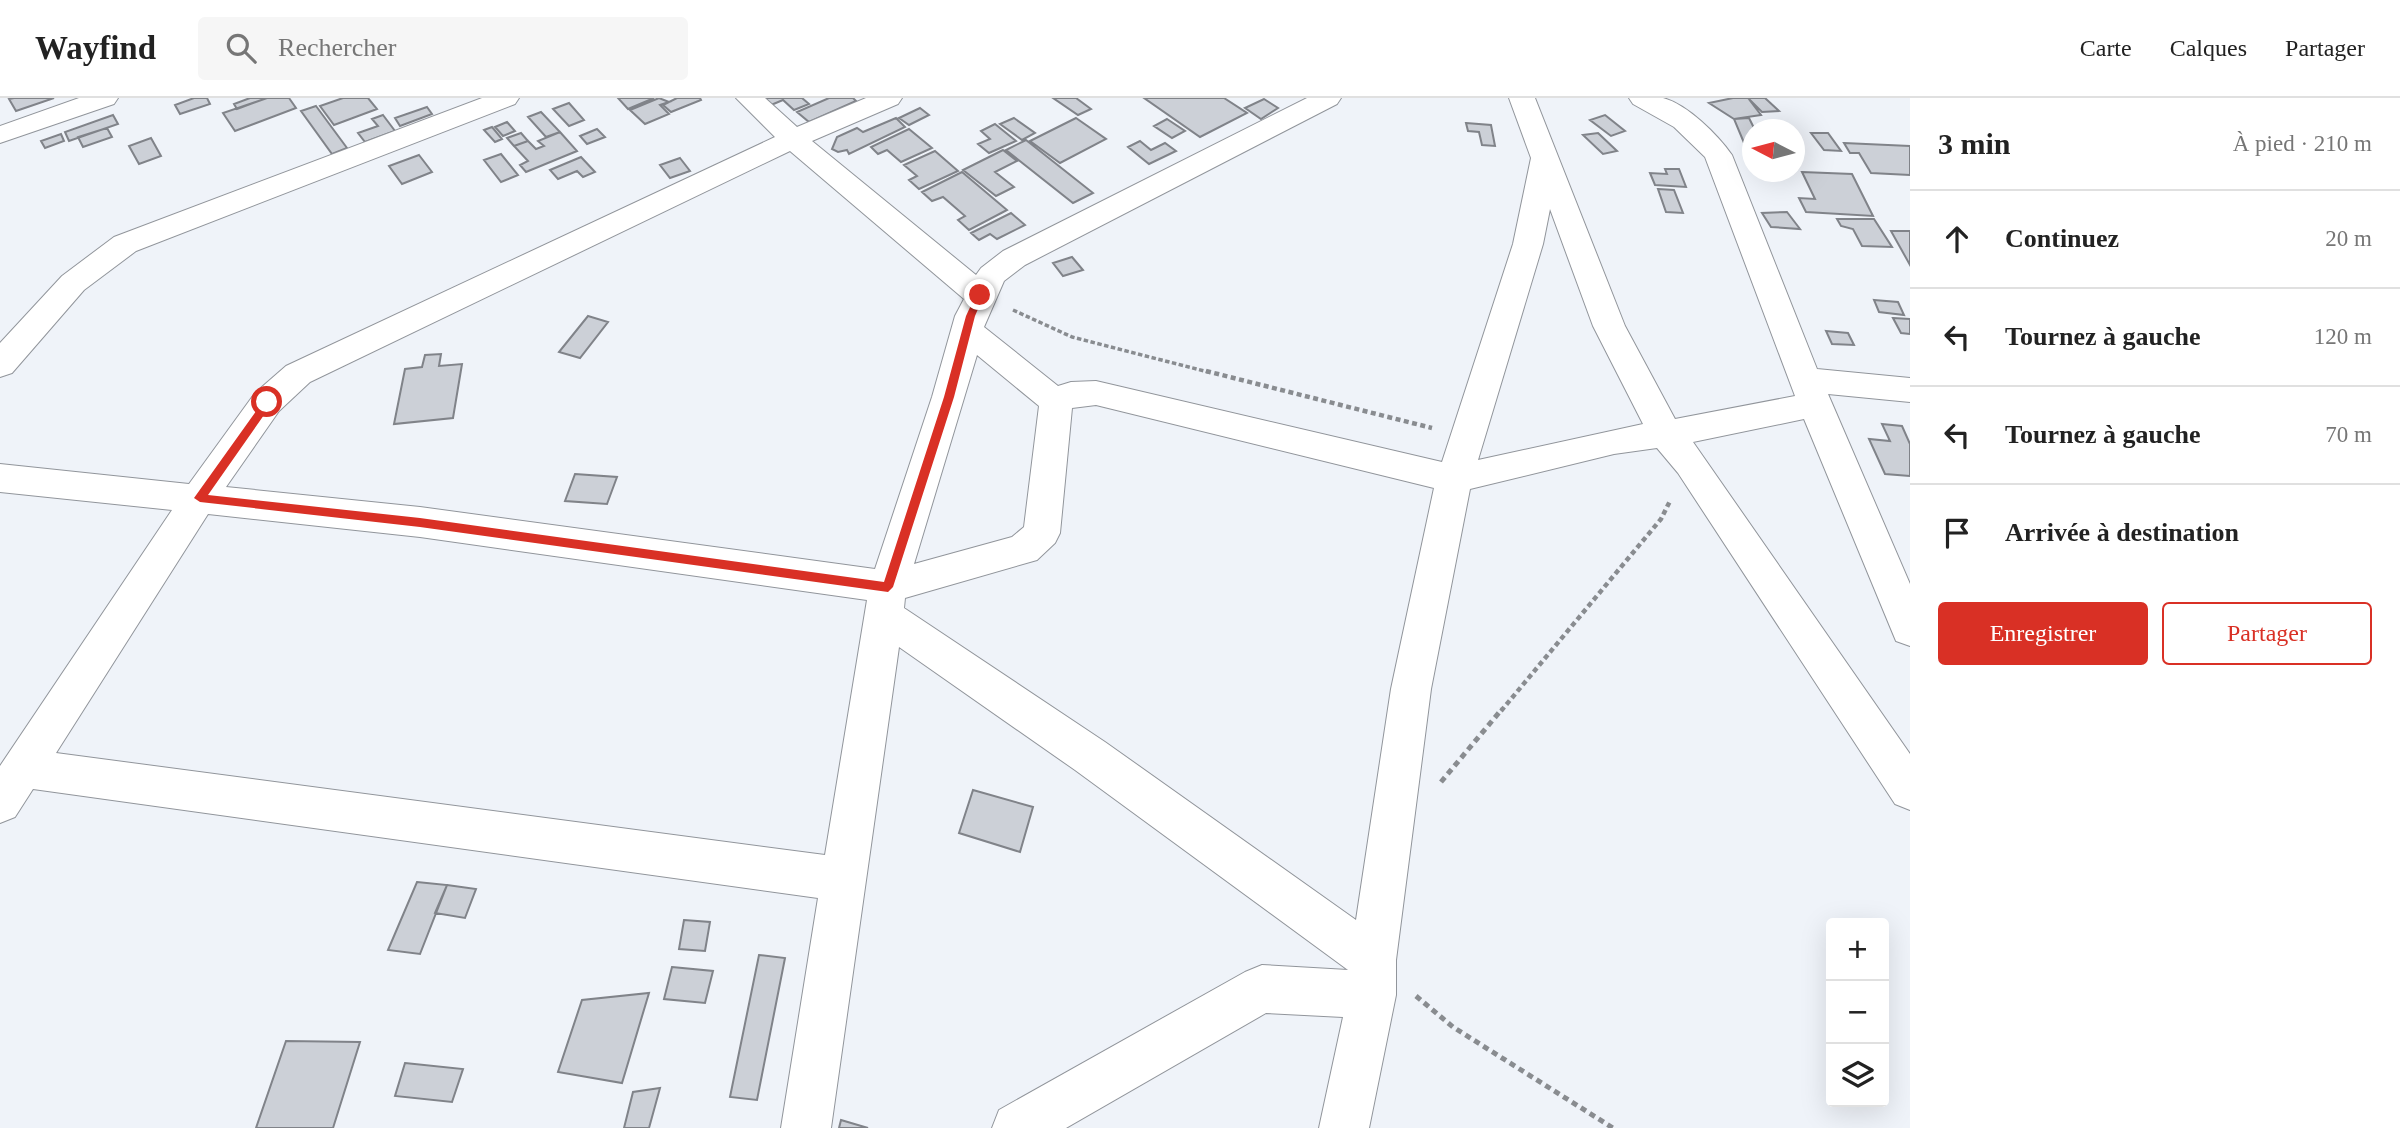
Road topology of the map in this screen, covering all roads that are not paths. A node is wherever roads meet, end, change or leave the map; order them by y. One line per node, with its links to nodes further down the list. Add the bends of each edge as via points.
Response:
1 (105, 98): 8 (street)
2 (506, 98): 12 (street, via 125,244 89,266)
3 (748, 98): 9 (street)
4 (888, 98): 9 (street)
5 (1328, 98): 11 (street, via 1014,258 992,275)
6 (1522, 98): 10 (street)
7 (1642, 98): 14 (street, via 1703,134 1718,155)
8 (0, 135)
9 (793, 139): 11 (street); 19 (street, via 298,374 267,402)
10 (1545, 158): 16 (street, via 1609,326); 18 (street, via 1528,244)
11 (973, 312): 15 (street); 20 (street)
12 (0, 365)
13 (1910, 390): 14 (street)
14 (1810, 392): 16 (street); 21 (street)
15 (1056, 402): 18 (street, via 1071,394 1096,393); 20 (street, via 1042,533 1024,549)
16 (1665, 433): 18 (street); 23 (street, via 1690,463)
17 (0, 478): 19 (street)
18 (1454, 479): 26 (street, via 1411,690)
19 (200, 498): 20 (street, via 420,522); 22 (street)
20 (885, 601): 25 (street); 26 (street)
21 (1910, 629)
22 (23, 768): 24 (street); 25 (street)
23 (1910, 790)
24 (0, 803)
25 (845, 880): 27 (street)
26 (1372, 978): 28 (street, via 1262,989); 29 (street)
27 (806, 1128)
28 (1017, 1128)
29 (1344, 1128)

